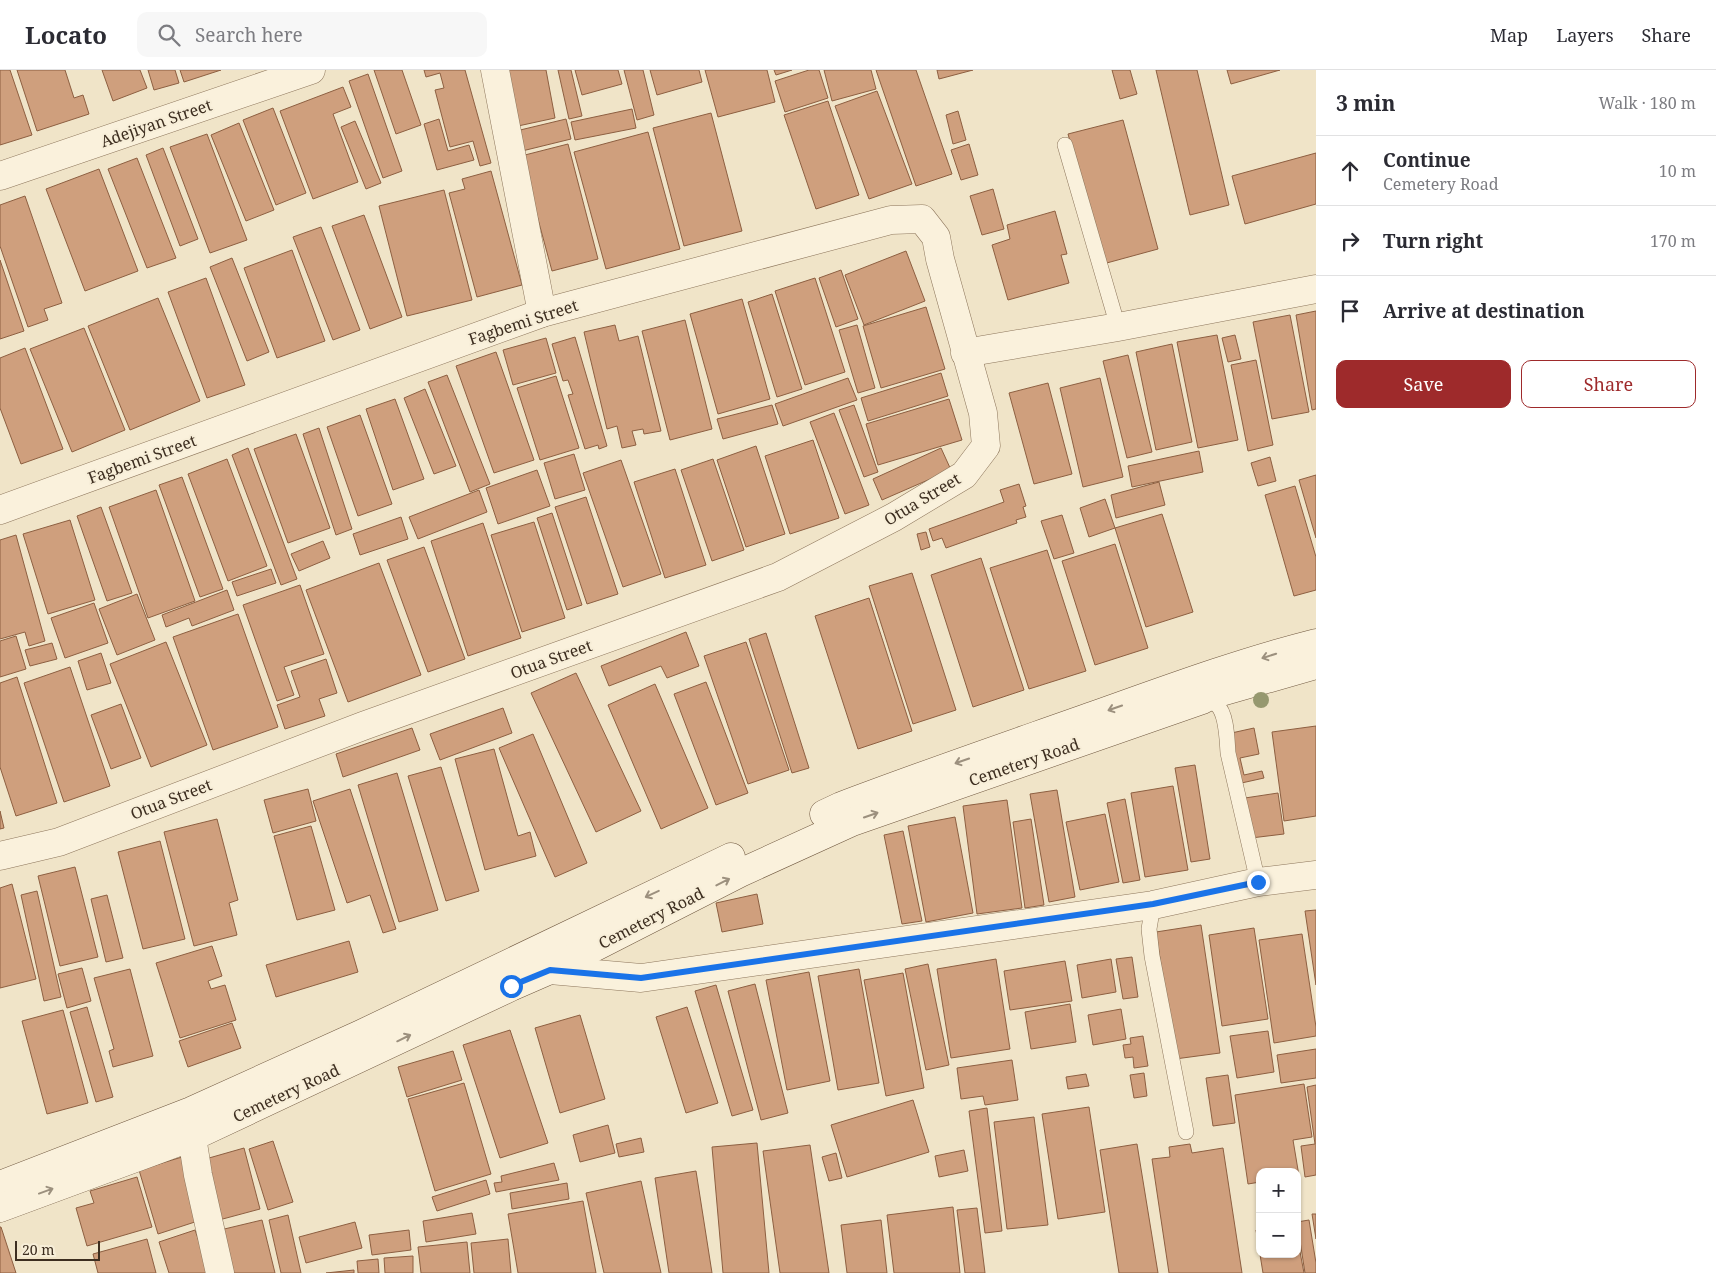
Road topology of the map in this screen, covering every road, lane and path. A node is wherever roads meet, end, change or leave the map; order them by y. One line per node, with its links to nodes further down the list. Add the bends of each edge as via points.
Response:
1 (312, 70): 4 (street, Adejiyan Street)
2 (495, 70): 6 (street)
3 (1065, 145): 7 (lane)
4 (0, 176)
5 (1316, 289): 7 (street)
6 (542, 313): 8 (street, Fagbemi Street, via 891,220 922,219 936,237); 9 (street, Fagbemi Street)
7 (1118, 327): 8 (street)
8 (965, 353): 13 (street, Otua Street, via 983,413 986,446 964,475 886,522 778,577 363,726 59,842)
9 (0, 510)
10 (1316, 643): 18 (street, Cemetery Road, one-way to 18, via 1196,680 946,766 841,806 591,923)
11 (1316, 665): 12 (street, Cemetery Road)
12 (1202, 700): 15 (lane, via 1216,704 1222,711 1228,753); 17 (street, Cemetery Road, one-way to 12, via 740,873 852,822)
13 (0, 856)
14 (1316, 875): 15 (street)
15 (1258, 882): 16 (street)
16 (1153, 904): 17 (street, via 641,978); 19 (lane, via 1149,929 1152,956)
17 (550, 970): 18 (street, Cemetery Road, one-way to 17)
18 (367, 1043): 20 (street, Cemetery Road); 21 (street, Cemetery Road)
19 (1186, 1132)
20 (192, 1137): 22 (street, Cemetery Road, one-way to 20); 23 (street)
21 (0, 1185)
22 (0, 1208)
23 (220, 1273)

